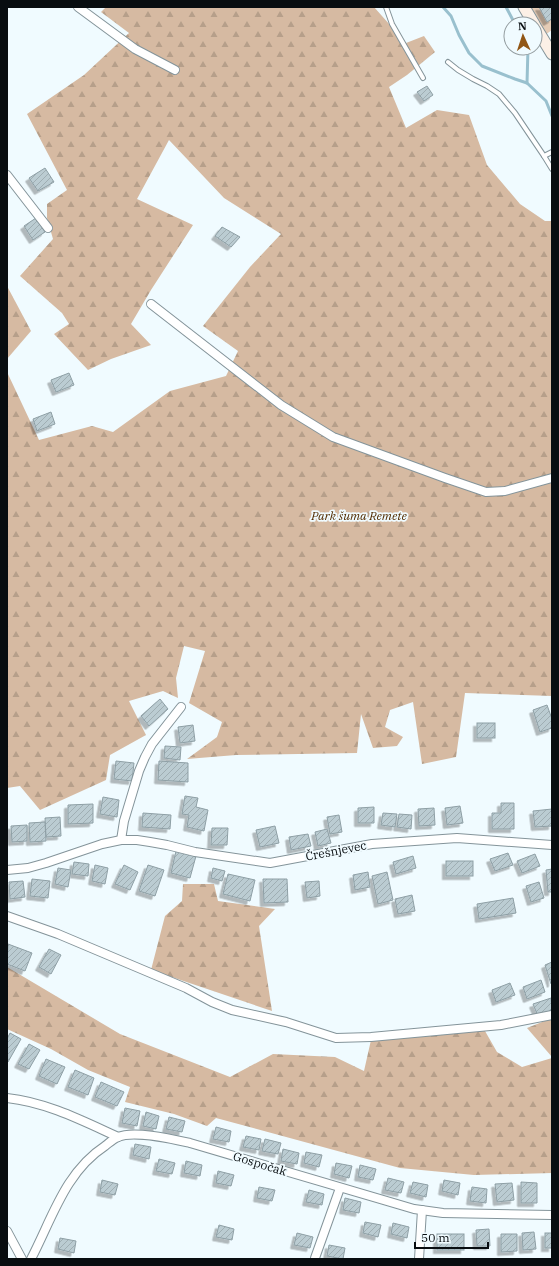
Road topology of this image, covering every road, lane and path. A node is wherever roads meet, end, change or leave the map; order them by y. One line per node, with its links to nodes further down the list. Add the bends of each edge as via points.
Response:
1 (78, 7): 8 (street, via 135,49)
2 (524, 7): 4 (street)
3 (386, 8): 9 (lane, via 399,38)
4 (529, 16)
5 (543, 40): 6 (street)
6 (552, 54)
7 (448, 62): 11 (lane, via 499,94)
8 (175, 70)
9 (423, 78)
10 (552, 152): 11 (lane)
11 (544, 156): 12 (lane)
12 (552, 169)
13 (7, 175): 14 (street)
14 (48, 228)
15 (151, 304): 16 (street, via 281,405 333,437 486,492 505,491)
16 (552, 478)
17 (181, 707): 18 (street, via 152,744 142,764 124,821)
18 (121, 840): 19 (street, Črešnjevec, via 150,842 270,864 372,844 457,838); 20 (street, Črešnjevec, via 28,868)
19 (552, 845)
20 (7, 870)
21 (7, 916): 22 (street, via 58,934 232,1010 286,1022 336,1038 501,1025)
22 (552, 1015)
23 (7, 1098): 24 (street, via 19,1099 67,1115)
24 (118, 1137): 25 (street, Gospočak, via 144,1135 190,1143); 31 (street, Gospočak, via 95,1152 80,1167 65,1188)
25 (340, 1188): 26 (street, Gospočak); 29 (street)
26 (422, 1210): 27 (street, Gospočak, via 443,1213); 32 (street)
27 (552, 1215)
28 (7, 1231): 30 (street)
29 (315, 1258)
30 (22, 1259)
31 (30, 1259)
32 (419, 1259)

